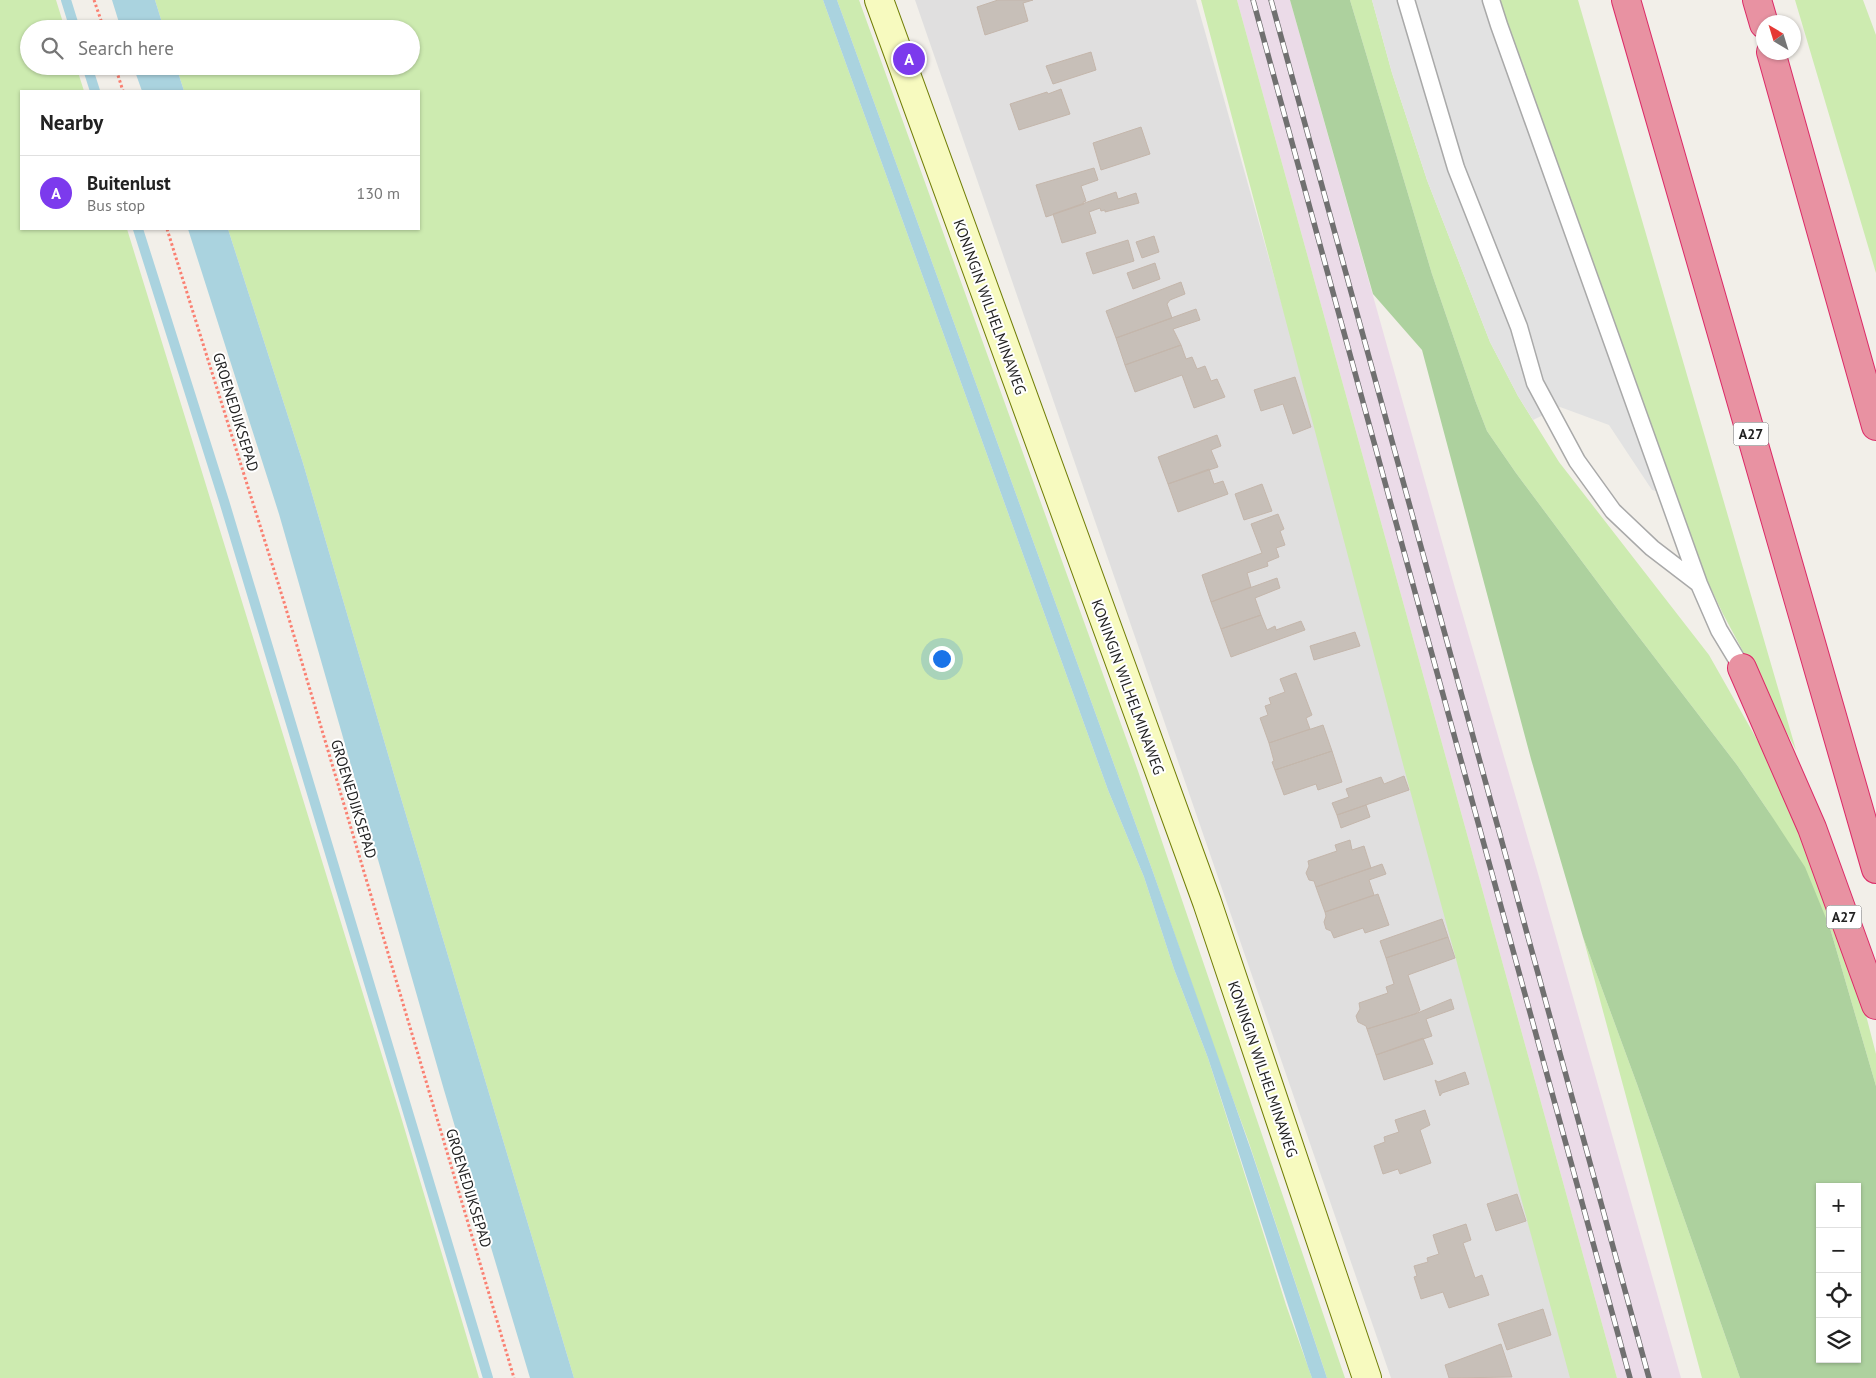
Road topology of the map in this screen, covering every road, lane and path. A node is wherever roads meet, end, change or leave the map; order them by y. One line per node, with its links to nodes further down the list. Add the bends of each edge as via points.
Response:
1 (94, 0): 8 (path)
2 (879, 0): 19 (main road, KONINGIN WILHELMINAWEG, via 1207,902)
3 (1406, 0): 14 (lane, A27, via 1456,168 1519,327 1535,383 1577,461 1613,511 1652,548)
4 (1491, 0): 14 (lane, A27)
5 (1626, 0): 16 (highway, A27)
6 (1756, 0): 7 (highway)
7 (1761, 15)
8 (101, 20)
9 (1774, 60): 13 (highway)
10 (119, 75): 11 (path)
11 (123, 90)
12 (166, 230): 18 (path, GROENEDIJKSEPAD, via 284,602)
13 (1876, 426)
14 (1699, 584): 15 (lane, A27)
15 (1742, 668): 17 (highway, A27, via 1812,828)
16 (1876, 869)
17 (1876, 1005)
18 (514, 1378)
19 (1367, 1378)

